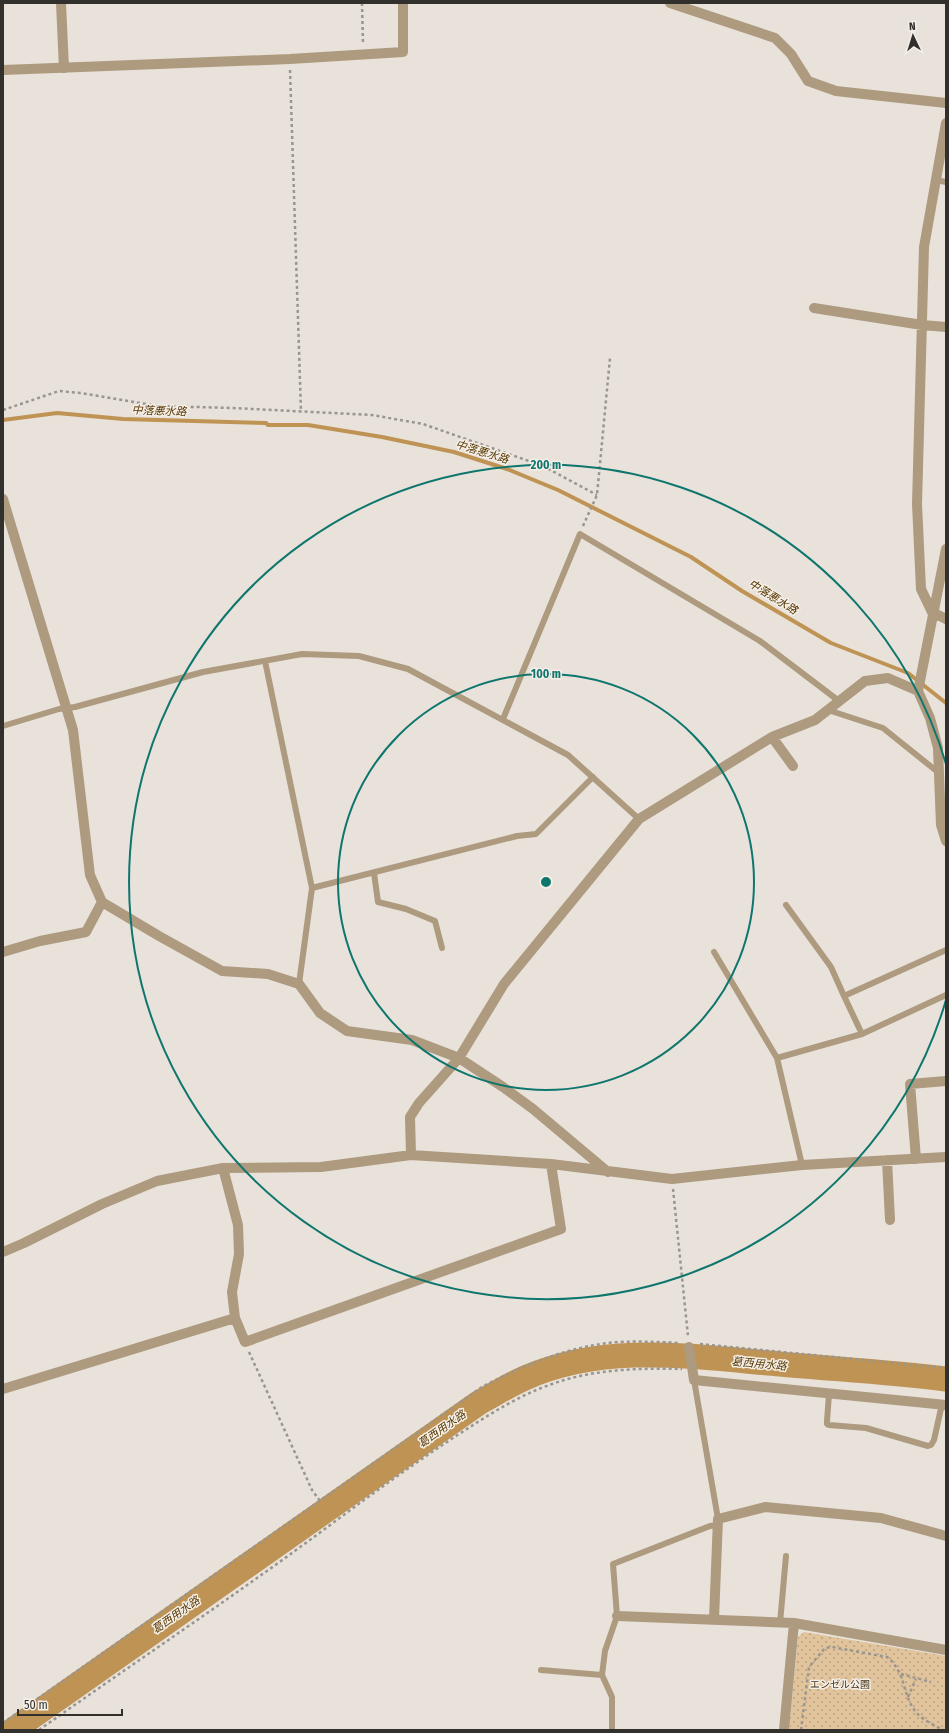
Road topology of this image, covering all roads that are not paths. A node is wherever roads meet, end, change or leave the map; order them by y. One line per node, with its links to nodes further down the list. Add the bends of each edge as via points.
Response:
1 (61, 3): 4 (street)
2 (403, 3): 4 (street, via 403,52)
3 (670, 3): 6 (street, via 776,38 791,54 808,81 836,91)
4 (64, 68): 5 (street)
5 (3, 70)
6 (946, 103)
7 (946, 124): 8 (street)
8 (941, 181): 10 (street, via 924,247)
9 (814, 308): 10 (street)
10 (922, 325): 11 (street); 14 (street, via 917,504 921,589)
11 (946, 327)
12 (3, 499): 19 (street)
13 (946, 549): 14 (street)
14 (932, 612): 15 (street); 17 (street)
15 (946, 619)
16 (265, 661): 19 (lane, via 203,672); 21 (lane, via 302,654 359,656 408,670); 30 (lane)
17 (918, 690): 18 (street, via 888,678 865,681); 25 (street, via 930,718 938,748)
18 (839, 701): 20 (street); 21 (lane, via 760,641 580,534)
19 (66, 708): 22 (lane); 31 (street, via 73,730 90,875)
20 (828, 710): 23 (street, via 815,720); 25 (lane, via 883,728)
21 (504, 719): 26 (lane, via 568,755)
22 (3, 726)
23 (772, 737): 24 (street); 27 (street)
24 (793, 766)
25 (939, 773): 28 (street, via 942,825)
26 (593, 777): 27 (lane); 29 (lane, via 536,834 517,836)
27 (639, 819): 41 (street, via 504,984)
28 (946, 841)
29 (374, 873): 30 (lane); 33 (lane, via 378,902 406,908 435,921)
30 (312, 888): 37 (lane)
31 (102, 902): 35 (street, via 86,932 40,941); 37 (street, via 222,971 268,974)
32 (786, 905): 39 (lane, via 831,967)
33 (442, 948)
34 (946, 950): 39 (lane)
35 (3, 952)
36 (714, 952): 42 (lane)
37 (299, 984): 41 (street, via 320,1013 347,1031 412,1040)
38 (946, 995): 40 (lane)
39 (844, 996): 40 (lane)
40 (862, 1034): 42 (lane)
41 (458, 1058): 44 (street, via 419,1102 410,1117); 51 (street, via 533,1109)
42 (777, 1058): 49 (lane)
43 (946, 1081): 46 (street, via 910,1084)
44 (411, 1154): 48 (street); 50 (street, via 322,1167)
45 (946, 1157): 46 (street)
46 (916, 1159): 47 (street)
47 (887, 1160): 49 (street); 52 (street)
48 (551, 1164): 51 (street); 54 (street, via 561,1229 245,1342)
49 (802, 1164): 51 (street, via 672,1179)
50 (223, 1168): 53 (street, via 157,1181 102,1204); 54 (street, via 238,1225 239,1254 232,1292)
51 (608, 1172)
52 (890, 1220)
53 (3, 1252)
54 (235, 1318): 57 (street)
55 (685, 1345): 56 (street, via 687,1367)
56 (694, 1380): 58 (street); 60 (lane)
57 (3, 1389)
58 (829, 1394): 59 (street); 59 (lane, via 827,1424 873,1430 928,1446 934,1440)
59 (944, 1404)
60 (718, 1522): 61 (street, via 765,1507 881,1518); 63 (lane, via 613,1564); 64 (street)
61 (946, 1536)
62 (786, 1556): 65 (lane)
63 (617, 1616): 64 (street); 69 (lane, via 605,1652)
64 (714, 1619): 65 (street)
65 (780, 1623): 66 (street)
66 (794, 1623): 67 (street); 71 (street)
67 (946, 1650)
68 (541, 1670): 69 (lane)
69 (602, 1675): 70 (lane, via 612,1697)
70 (612, 1730)
71 (784, 1730)

